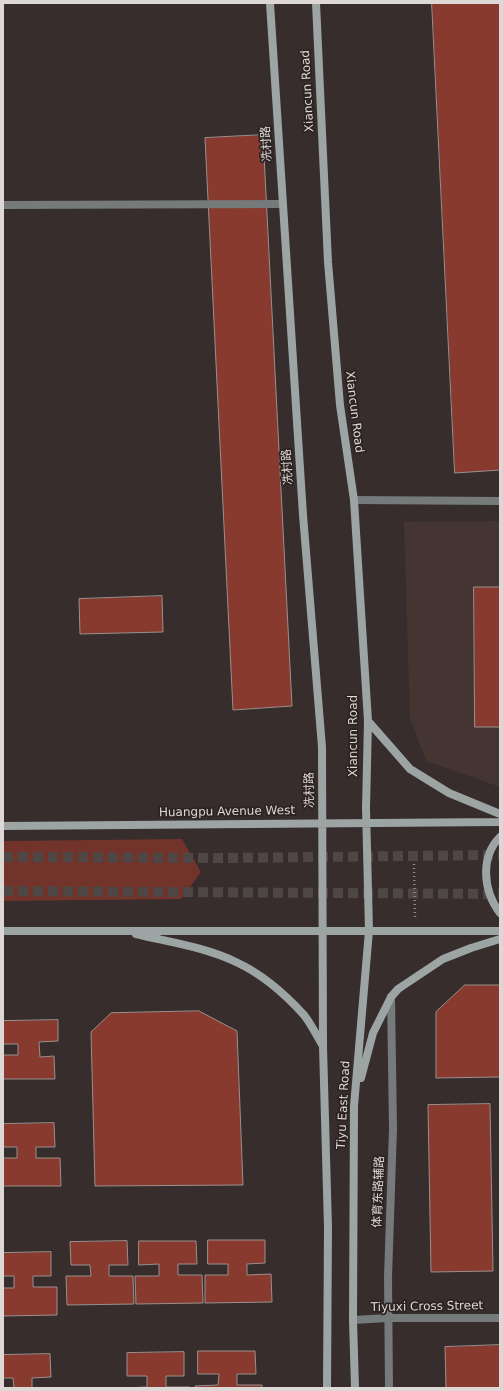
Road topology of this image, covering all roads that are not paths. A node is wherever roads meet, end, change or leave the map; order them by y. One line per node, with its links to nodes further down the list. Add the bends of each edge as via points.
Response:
1 (270, 3): 3 (main road, 冼村路)
2 (316, 3): 5 (main road, Xiancun Road, via 328,262 340,406)
3 (282, 204): 4 (street); 9 (main road, 冼村路, via 302,507 322,746)
4 (3, 205)
5 (354, 500): 6 (street); 7 (main road, Xiancun Road)
6 (500, 501)
7 (368, 721): 8 (main road, via 410,769 449,793); 11 (main road, Xiancun Road)
8 (500, 814)
9 (323, 822): 11 (main road, Huangpu Avenue West); 12 (main road, Huangpu Avenue West); 16 (main road, 冼村路)
10 (500, 822): 11 (main road, Huangpu Avenue West)
11 (366, 823): 18 (main road, Tiyu East Road)
12 (3, 826)
13 (500, 837): 14 (main road, via 487,859 486,876 490,896)
14 (500, 912)
15 (121, 930): 16 (main road); 17 (main road); 22 (main road, via 202,949 237,962 277,989 304,1016)
16 (324, 930): 18 (main road); 22 (main road, Tiyu East Road)
17 (3, 931)
18 (369, 931): 19 (main road); 23 (main road, Tiyu East Road)
19 (500, 931)
20 (500, 939): 21 (main road, via 442,959 398,989)
21 (391, 997): 23 (main road, via 373,1032); 24 (street, 体育东路辅路, via 392,1161)
22 (323, 1046): 27 (main road, Tiyu East Road, via 328,1228)
23 (354, 1106): 26 (main road, Tiyu East Road)
24 (388, 1318): 25 (street, Tiyuxi Cross Street); 26 (street, Tiyuxi Cross Street); 29 (street, 体育东路辅路)
25 (500, 1318)
26 (353, 1320): 28 (main road, Tiyu East Road)
27 (327, 1388)
28 (355, 1388)
29 (389, 1388)

